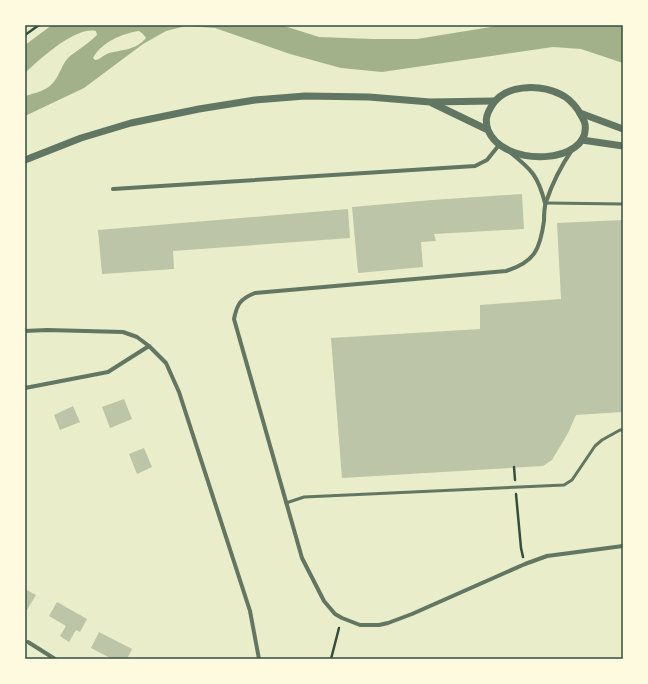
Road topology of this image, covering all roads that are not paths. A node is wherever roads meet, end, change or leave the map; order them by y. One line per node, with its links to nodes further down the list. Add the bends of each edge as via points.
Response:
1 (494, 101): 2 (street); 3 (street, via 504,93 532,88 561,94 573,103); 5 (street, via 487,113)
2 (430, 102): 5 (street); 11 (street, via 368,97 305,96 255,100 131,123 81,138)
3 (580, 113): 4 (street); 6 (street, via 585,122)
4 (623, 129)
5 (488, 130): 7 (street)
6 (582, 140): 8 (street); 9 (street)
7 (499, 145): 10 (street); 12 (street, via 487,160 475,166)
8 (623, 146)
9 (574, 148): 10 (street, via 541,157); 13 (street, via 558,173)
10 (509, 151): 13 (street, via 530,168 542,190)
11 (25, 160)
12 (113, 189)
13 (546, 204): 14 (lane); 19 (street, via 541,240 535,253 517,268 498,272 255,293 240,302 234,319)
14 (623, 204)
15 (25, 331): 16 (street, via 123,332 137,337)
16 (149, 346): 17 (street, via 108,372); 23 (street, via 166,363 179,392 250,611)
17 (25, 388)
18 (623, 430): 19 (lane, via 595,446 572,480 564,485 304,497)
19 (286, 503): 20 (street, via 302,558 324,601 335,614 360,625 388,623 548,556)
20 (623, 546)
21 (28, 642): 22 (street)
22 (55, 659)
23 (259, 659)

